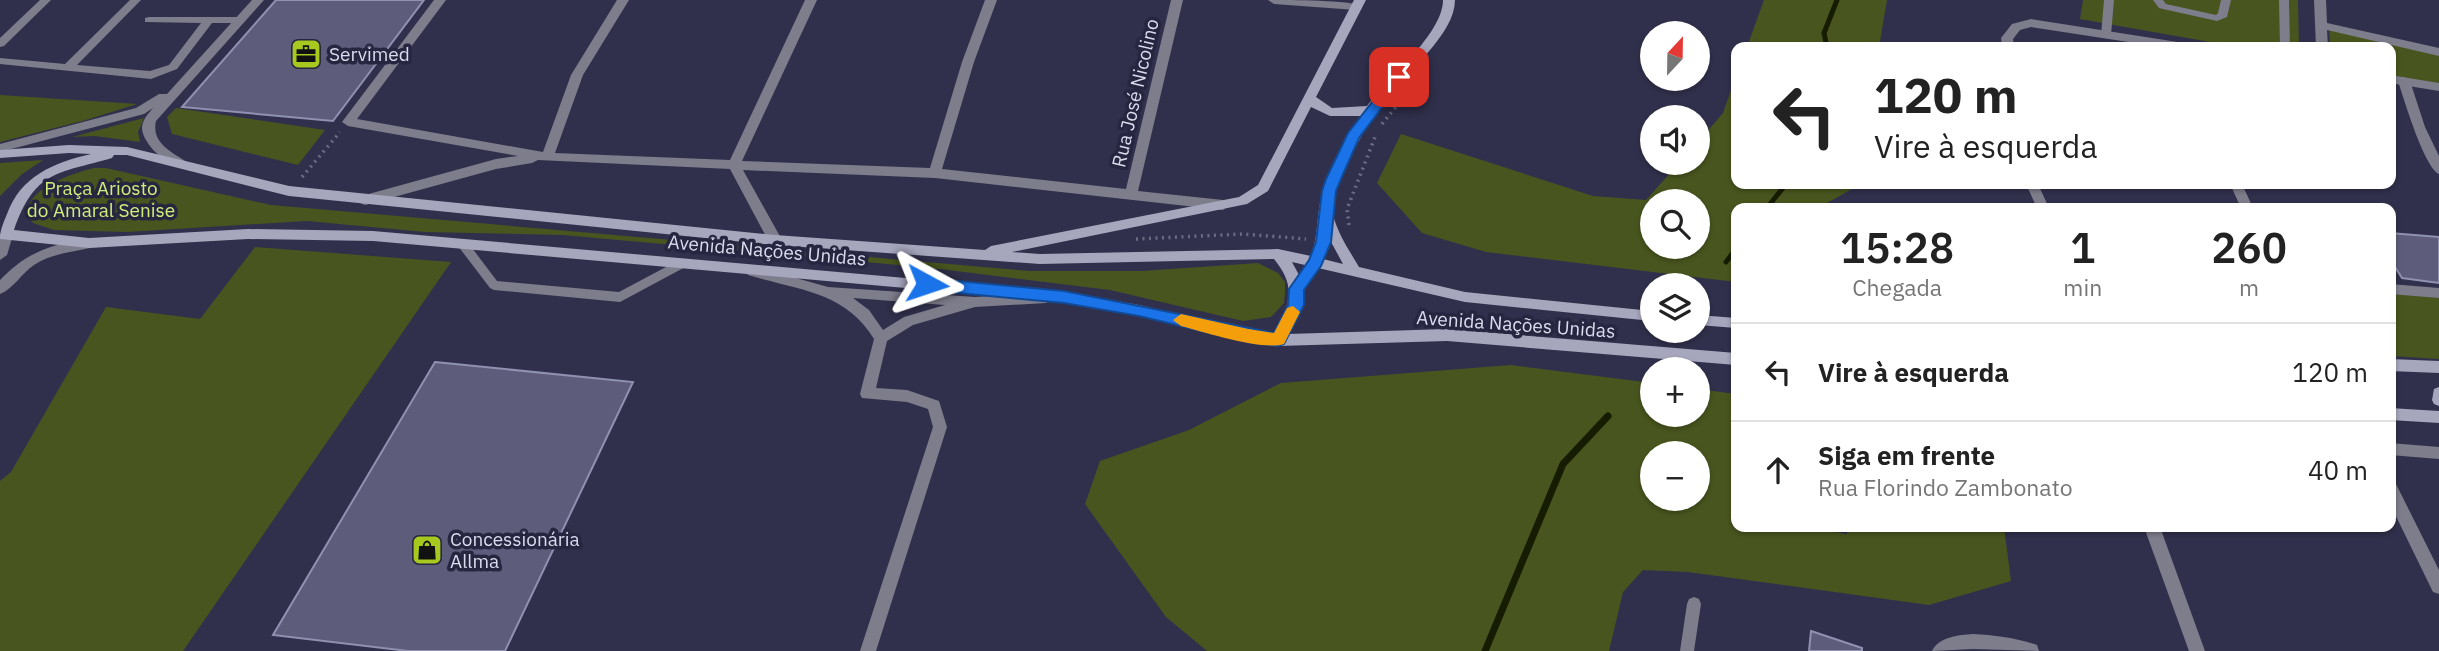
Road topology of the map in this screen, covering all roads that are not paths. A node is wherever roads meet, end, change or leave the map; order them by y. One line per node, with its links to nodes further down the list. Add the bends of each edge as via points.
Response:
1 (46, 0): 28 (lane)
2 (136, 0): 31 (lane)
3 (258, 0): 19 (street)
4 (440, 0): 40 (street, via 348,122)
5 (623, 0): 40 (street, via 577,75)
6 (811, 0): 42 (street)
7 (991, 0): 44 (street)
8 (1177, 0): 45 (street, Rua José Nicolino)
9 (1274, 0): 16 (street)
10 (1449, 0): 36 (main road, via 1435,36)
11 (2109, 0): 21 (lane)
12 (2158, 0): 13 (lane, via 2163,6 2217,18 2223,15)
13 (2226, 0)
14 (2284, 0): 24 (lane)
15 (2320, 0): 20 (street)
16 (1358, 3): 35 (main road)
17 (149, 20): 18 (lane)
18 (209, 20): 19 (lane); 31 (lane, via 163,72)
19 (240, 20): 33 (street)
20 (2321, 25): 25 (street); 26 (street)
21 (2106, 35): 22 (street, via 2031,23 2016,27); 23 (street)
22 (2007, 42)
23 (2152, 42)
24 (2285, 42)
25 (2322, 42)
26 (2395, 42)
27 (2396, 42): 29 (street)
28 (0, 44)
29 (2439, 52)
30 (0, 61): 31 (lane)
31 (66, 68)
32 (2397, 80): 34 (street); 43 (street)
33 (181, 84): 37 (street, via 140,111); 41 (street, via 150,120 147,132 155,145)
34 (2439, 87)
35 (1309, 97): 36 (main road, via 1330,112); 47 (main road, via 1263,188 1242,201)
36 (1372, 110): 52 (main road, via 1353,136 1329,191)
37 (0, 148)
38 (127, 151): 39 (main road, Avenida Nações Unidas, via 55,149); 41 (main road, Avenida Nações Unidas); 48 (main road, via 85,160 41,178 22,195)
39 (0, 154)
40 (547, 158): 42 (street); 46 (street, via 496,164)
41 (183, 165): 46 (main road, Avenida Nações Unidas, via 289,191)
42 (733, 165): 44 (street); 49 (street)
43 (2439, 169)
44 (935, 173): 45 (street)
45 (1131, 194): 47 (street)
46 (364, 200): 49 (main road, Avenida Nações Unidas)
47 (1223, 205): 55 (main road)
48 (3, 235): 50 (main road, Avenida Nações Unidas); 54 (street)
49 (775, 240): 55 (main road, Avenida Nações Unidas)
50 (89, 243): 51 (main road, Avenida Nações Unidas, via 286,233); 60 (street, via 43,252)
51 (463, 243): 56 (main road, Avenida Nações Unidas); 56 (lane, via 494,285 608,296 620,297)
52 (1330, 243): 57 (main road); 59 (main road, via 1343,249)
53 (1278, 254): 55 (main road, Avenida Nações Unidas, via 1075,260); 57 (main road, Avenida Nações Unidas); 61 (main road, via 1293,270)
54 (0, 255)
55 (971, 255)
56 (685, 262): 58 (main road, Avenida Nações Unidas)
57 (1315, 262): 59 (main road, Avenida Nações Unidas); 61 (main road)
58 (735, 266): 63 (street); 65 (main road, Avenida Nações Unidas)
59 (1353, 269): 67 (main road, Avenida Nações Unidas, via 1465,297)
60 (0, 289)
61 (1297, 289): 71 (main road, via 1296,305)
62 (2396, 289): 64 (street)
63 (820, 290): 66 (street); 70 (street, via 862,311)
64 (2439, 293)
65 (1064, 297): 66 (street); 71 (main road, Avenida Nações Unidas)
66 (975, 302): 70 (street, via 909,321)
67 (1640, 315)
68 (1710, 321): 69 (main road)
69 (1731, 323)
70 (881, 338): 86 (street, via 867,394 907,396 934,405 940,428)
71 (1278, 340): 72 (main road, Avenida Nações Unidas, via 1447,335)
72 (1731, 359)
73 (2396, 365): 74 (main road)
74 (2439, 367)
75 (2439, 393): 76 (main road)
76 (2439, 400)
77 (2396, 414): 78 (main road)
78 (2439, 416)
79 (2396, 449): 80 (street)
80 (2439, 453)
81 (2396, 499): 83 (street)
82 (2154, 532): 89 (street)
83 (2439, 587)
84 (1694, 604): 87 (lane)
85 (1946, 650): 88 (street, via 1987,642)
86 (868, 651)
87 (1688, 651)
88 (2031, 651)
89 (2197, 651)

